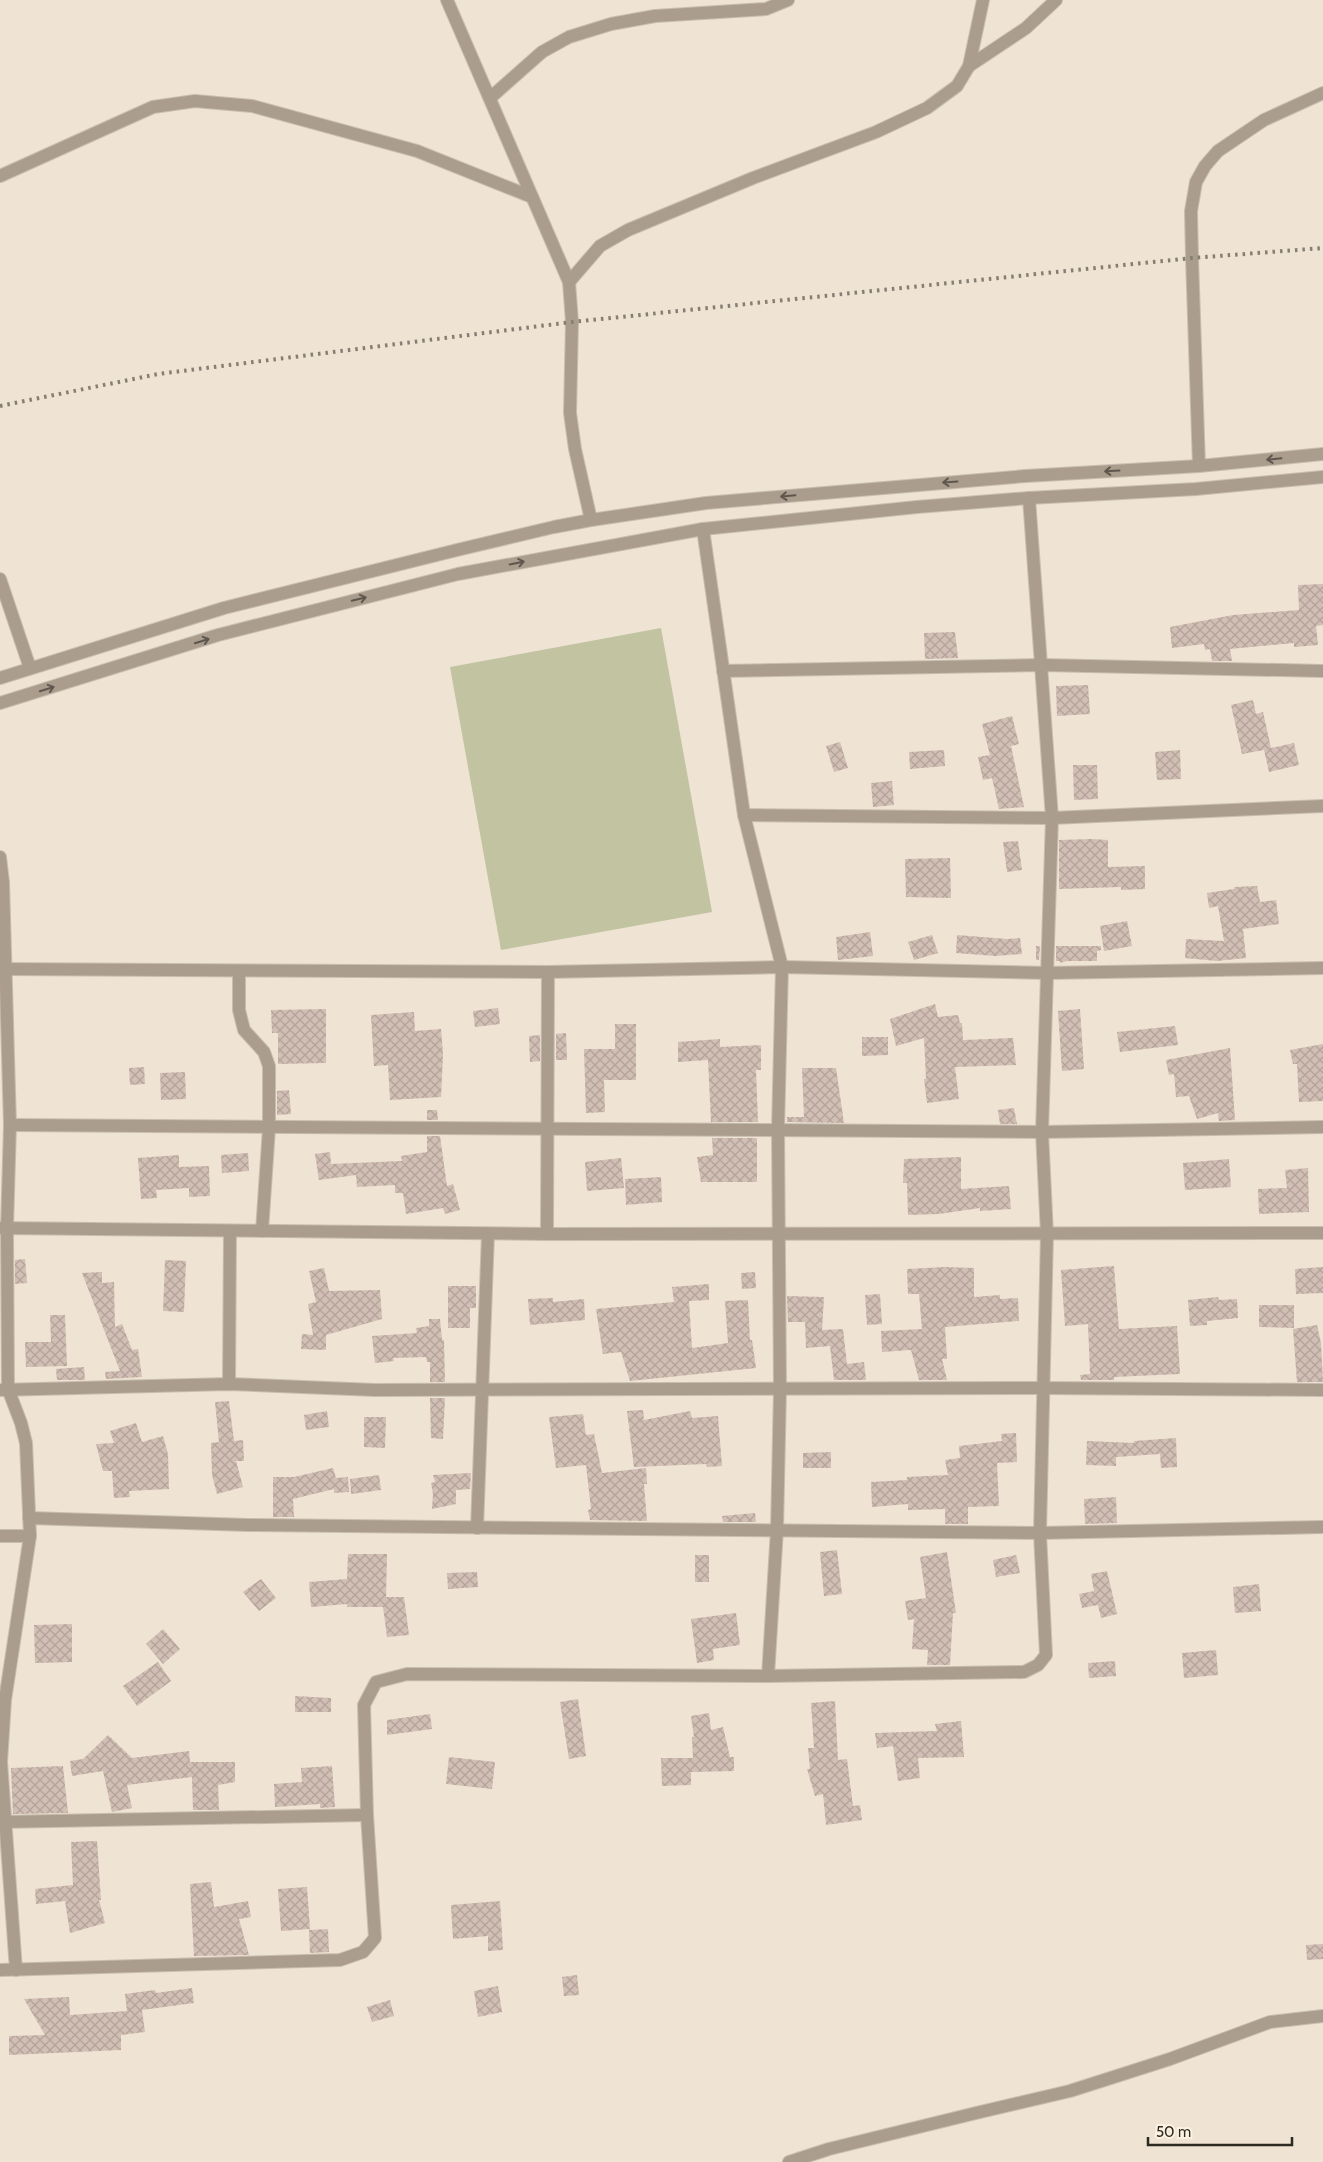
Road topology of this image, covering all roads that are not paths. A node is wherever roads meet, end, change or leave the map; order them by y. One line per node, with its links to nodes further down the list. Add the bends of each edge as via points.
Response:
1 (447, 0): 7 (street)
2 (788, 0): 7 (street, via 766,9 656,16 610,24 569,37 542,52)
3 (983, 0): 5 (street)
4 (1056, 0): 5 (street, via 1026,28)
5 (969, 66): 10 (street, via 957,86 927,108 876,132 628,230 600,246)
6 (1323, 93): 12 (street, via 1264,120 1218,151 1196,182 1191,211)
7 (490, 98): 9 (street)
8 (0, 176): 9 (street, via 154,107 195,101 252,106 416,151)
9 (532, 197): 10 (street)
10 (569, 282): 15 (street, via 572,322 570,414)
11 (1323, 454): 12 (street, one-way to 12)
12 (1199, 466): 15 (street, one-way to 15, via 706,502)
13 (1323, 478): 14 (street)
14 (1029, 498): 16 (street); 18 (street)
15 (591, 520): 19 (street, via 554,526 224,608)
16 (703, 529): 20 (street); 23 (street, one-way to 16, via 218,636 458,574)
17 (0, 579): 19 (street)
18 (1042, 665): 20 (street); 21 (street); 26 (street)
19 (30, 668): 22 (street)
20 (723, 671): 25 (street)
21 (1323, 671)
22 (0, 678)
23 (0, 703)
24 (1323, 806): 26 (street)
25 (744, 815): 26 (street); 28 (street)
26 (1052, 818): 33 (street)
27 (0, 857): 30 (street)
28 (782, 967): 32 (street); 33 (street); 38 (street)
29 (1323, 968): 33 (street)
30 (3, 969): 31 (street); 34 (street)
31 (239, 972): 32 (street); 36 (street, via 239,1010 244,1030 264,1052 269,1066)
32 (548, 972): 37 (street)
33 (1048, 973): 39 (street)
34 (10, 1125): 36 (street); 40 (street)
35 (1323, 1127): 39 (street)
36 (268, 1128): 37 (street); 42 (street)
37 (548, 1128): 38 (street); 45 (street)
38 (778, 1128): 39 (street); 46 (street)
39 (1042, 1132): 47 (street)
40 (3, 1228): 41 (street); 52 (street)
41 (230, 1230): 42 (street); 48 (street)
42 (262, 1231): 44 (street)
43 (1323, 1233): 47 (street)
44 (488, 1234): 45 (street); 50 (street)
45 (547, 1234): 46 (street)
46 (779, 1234): 47 (street); 51 (street)
47 (1047, 1234): 49 (street)
48 (229, 1384): 50 (street, via 375,1390); 52 (street)
49 (1044, 1388): 51 (street); 53 (street); 58 (street)
50 (483, 1389): 51 (street); 55 (street)
51 (780, 1389): 57 (street)
52 (4, 1390): 54 (street, via 21,1423 26,1444)
53 (1323, 1390)
54 (29, 1518): 55 (street, via 248,1526); 60 (street)
55 (477, 1528): 57 (street)
56 (1323, 1528): 58 (street)
57 (777, 1529): 58 (street); 61 (street)
58 (1040, 1533): 61 (street, via 1046,1655 1038,1665 1024,1672)
59 (0, 1536): 60 (street)
60 (30, 1536): 63 (street, via 5,1700)
61 (768, 1676): 62 (street, via 407,1674 376,1682 364,1705)
62 (367, 1815): 63 (street); 65 (street, via 375,1938 362,1952 340,1960)
63 (2, 1822): 65 (street)
64 (0, 1970): 65 (street)
65 (16, 1970)
66 (1323, 2016): 67 (street, via 1270,2022 1070,2091)
67 (790, 2162)

